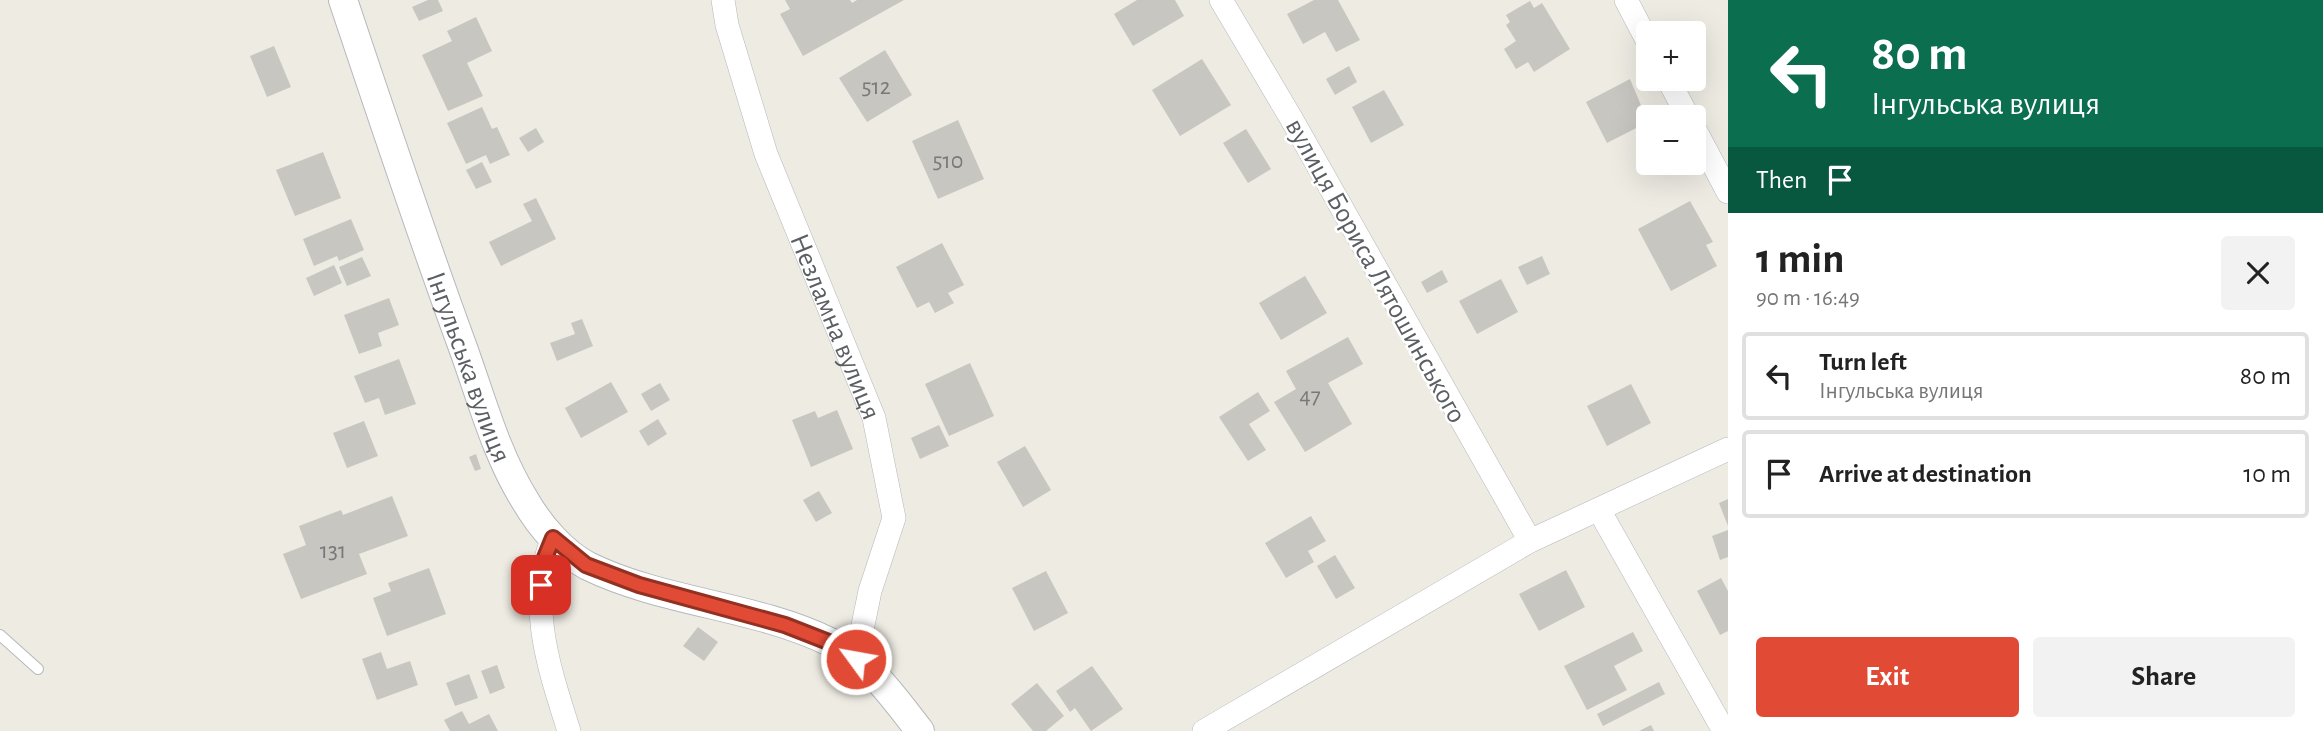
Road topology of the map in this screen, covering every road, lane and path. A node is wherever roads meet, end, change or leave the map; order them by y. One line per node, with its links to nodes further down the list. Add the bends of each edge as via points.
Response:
1 (343, 0): 10 (street, Інгульська вулиця, via 498,445 525,502)
2 (723, 0): 13 (street, Незламна вулиця, via 766,154 874,418 894,518 870,591)
3 (1221, 0): 11 (street, вулиця Бориса Лятошинського)
4 (1626, 0): 5 (street)
5 (1637, 21)
6 (1706, 151): 7 (street)
7 (1728, 192)
8 (1728, 449): 9 (street)
9 (1599, 510): 11 (street); 18 (street)
10 (553, 538): 13 (street, via 586,565 639,585 785,625 831,643); 15 (street, via 542,565 541,604 547,658)
11 (1530, 541): 17 (street)
12 (0, 635): 14 (lane)
13 (856, 659): 16 (street, via 881,681)
14 (38, 669)
15 (569, 731)
16 (920, 731)
17 (1204, 731)
18 (1724, 731)

